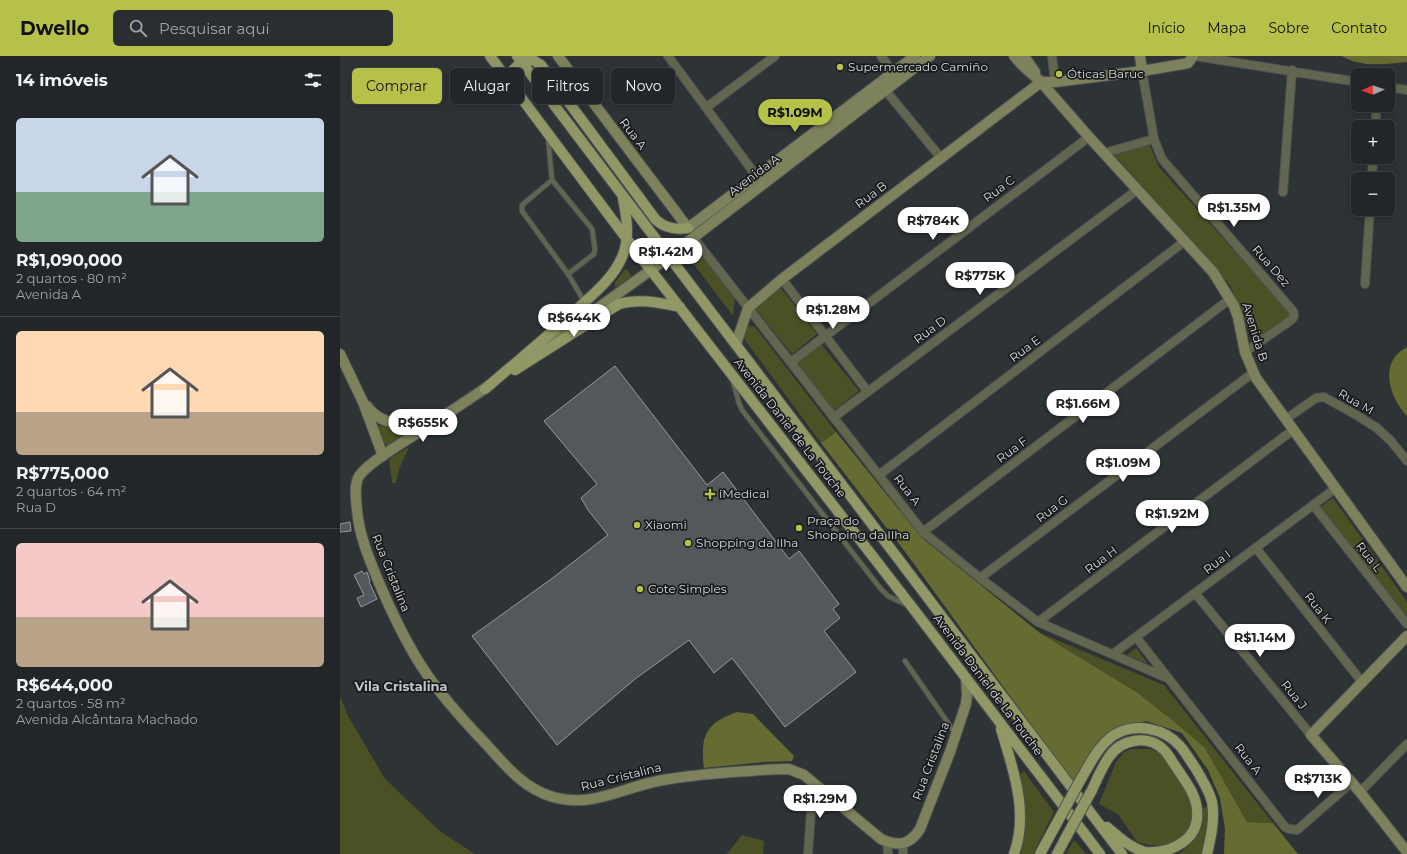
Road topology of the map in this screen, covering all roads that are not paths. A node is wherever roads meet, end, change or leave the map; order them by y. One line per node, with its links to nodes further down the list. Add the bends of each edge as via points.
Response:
1 (490, 56): 14 (main road, Avenida Daniel de La Touche)
2 (558, 56): 39 (street, Rua A)
3 (668, 56): 26 (street)
4 (775, 56): 26 (street)
5 (881, 56): 18 (street)
6 (915, 56): 18 (street, Avenida A)
7 (930, 56): 18 (street, Avenida A)
8 (1014, 56): 20 (street, Avenida B)
9 (1024, 56): 20 (street, Avenida B)
10 (1052, 56): 21 (street)
11 (1140, 56): 17 (street, Rua Dez)
12 (1194, 56): 16 (street); 17 (street, via 1188,63)
13 (519, 59): 15 (main road); 36 (main road, Avenida Daniel de La Touche); 37 (main road, via 533,60 541,65)
14 (498, 68)
15 (514, 68)
16 (1292, 70): 19 (street); 35 (street)
17 (1142, 72): 21 (street); 29 (street, Rua Dez)
18 (896, 76): 22 (street, Avenida A)
19 (1351, 81)
20 (1042, 82): 21 (street); 28 (street, Avenida B); 31 (street, Rua B)
21 (1055, 82)
22 (883, 86): 31 (street); 33 (street, Avenida A)
23 (1395, 88): 24 (street)
24 (1407, 90)
25 (524, 104): 27 (main road, Avenida Daniel de La Touche)
26 (707, 107): 33 (street)
27 (547, 134): 32 (lane); 41 (main road, Avenida Daniel de La Touche)
28 (1089, 137): 30 (street, Avenida B); 52 (street, Rua C)
29 (1154, 139): 30 (street); 54 (street, Rua Dez, via 1162,159 1293,311 1294,318)
30 (1104, 153): 34 (street, Avenida B)
31 (941, 158): 46 (street, Rua B)
32 (552, 180): 45 (lane, via 592,229 593,234 594,254); 45 (lane, via 522,205 522,211)
33 (760, 180): 39 (street, Avenida A); 40 (street, Avenida A)
34 (1137, 190): 42 (street, Avenida B); 60 (street, Rua D)
35 (1283, 192)
36 (623, 196): 41 (main road); 43 (main road, Avenida Daniel de La Touche)
37 (652, 216): 39 (main road, via 667,227); 43 (main road)
38 (1370, 216): 47 (street)
39 (688, 228)
40 (693, 237): 43 (street, Avenida A); 51 (street, Rua A)
41 (626, 238): 44 (main road, Avenida Daniel de La Touche); 49 (main road, via 622,257 613,273)
42 (1185, 241): 48 (street, Avenida B, via 1213,272); 68 (street, Rua E)
43 (668, 256): 44 (street, Avenida A); 53 (main road, Avenida Daniel de La Touche)
44 (651, 270): 50 (main road, Avenida Daniel de La Touche); 59 (street, Avenida A)
45 (568, 274): 49 (lane)
46 (782, 280): 51 (street, Rua B); 52 (street)
47 (1365, 284)
48 (1230, 299): 54 (street, Avenida B, via 1238,317); 71 (street, Rua F)
49 (585, 302): 59 (main road)
50 (680, 307): 57 (main road, Avenida Daniel de La Touche); 59 (main road, via 645,301 619,304)
51 (748, 308): 53 (street); 56 (street, Rua A)
52 (825, 336): 56 (street, Rua C); 60 (street)
53 (736, 344): 93 (main road, Avenida Daniel de La Touche)
54 (1246, 352): 58 (street, Avenida B)
55 (340, 354): 61 (street)
56 (791, 362): 63 (street, Rua A)
57 (731, 372): 76 (main road, Avenida Daniel de La Touche); 76 (lane, via 742,410 880,588 888,596)
58 (1254, 372): 64 (street, Avenida B); 73 (street, Rua G)
59 (485, 389): 62 (street, Avenida A)
60 (868, 392): 63 (street, Rua D)
61 (364, 402): 62 (street, via 368,409 380,418 396,424 414,423); 66 (street)
62 (451, 411): 66 (street, Rua Cristalina)
63 (834, 417): 68 (street, Rua A)
64 (1286, 419): 65 (street, Avenida B); 67 (street, Rua M, via 1316,398 1324,397 1377,428)
65 (1293, 430): 69 (street, Avenida B); 77 (street, Rua H)
66 (383, 456): 90 (street, Rua Cristalina, via 360,475 356,493 361,534 383,593 407,642 433,683 516,778 542,794 572,801 585,801 655,781 693,775 789,769)
67 (1407, 461)
68 (879, 475): 71 (street, Rua A)
69 (1336, 488): 70 (street, Rua I); 74 (street, Avenida B)
70 (1313, 505): 72 (street, Rua I); 78 (street, Rua L)
71 (923, 532): 73 (street, Rua A)
72 (1256, 548): 75 (street, Rua I); 85 (street, Rua K)
73 (980, 578): 77 (street, Rua A)
74 (1407, 587)
75 (1195, 593): 80 (street, Rua I); 88 (street, Rua J)
76 (912, 607): 83 (main road, Avenida Daniel de La Touche)
77 (1038, 622): 81 (street, Rua A)
78 (1407, 624)
79 (1407, 636): 85 (street)
80 (1136, 637): 81 (street, Rua I); 84 (street, Rua A)
81 (1113, 654): 84 (street, Rua A)
82 (906, 661): 87 (lane)
83 (966, 678): 86 (main road, Avenida Daniel de La Touche); 87 (street, Rua Cristalina, via 966,704)
84 (1167, 678): 91 (street, Rua A, via 1285,827 1297,830)
85 (1362, 682): 88 (street)
86 (1000, 723): 100 (main road, via 1020,805 1020,833); 103 (main road, Avenida Daniel de La Touche)
87 (956, 734): 95 (street, Rua Cristalina, via 920,828 915,836)
88 (1311, 735): 91 (street, Rua J)
89 (1407, 744): 92 (street)
90 (813, 782): 94 (street, Rua Cristalina); 97 (street)
91 (1352, 783): 92 (street, Rua J)
92 (1360, 792): 96 (street, Rua J)
93 (1093, 816): 102 (main road, bridge, via 1130,845 1146,852 1161,853 1176,849 1191,836 1197,821 1194,796 1165,751 1154,743 1131,741 1116,749 1109,757); 104 (main road, Avenida Daniel de La Touche)
94 (887, 842): 95 (street); 98 (street)
95 (903, 843): 99 (street)
96 (1407, 852)
97 (808, 854)
98 (888, 854)
99 (903, 854)
100 (1014, 854)
101 (1040, 854): 105 (main road, bridge, via 1099,749 1114,735 1125,730 1147,728 1169,736 1181,747 1204,782 1212,802 1212,828)
102 (1057, 854)
103 (1100, 854)
104 (1122, 854)
105 (1207, 854)

